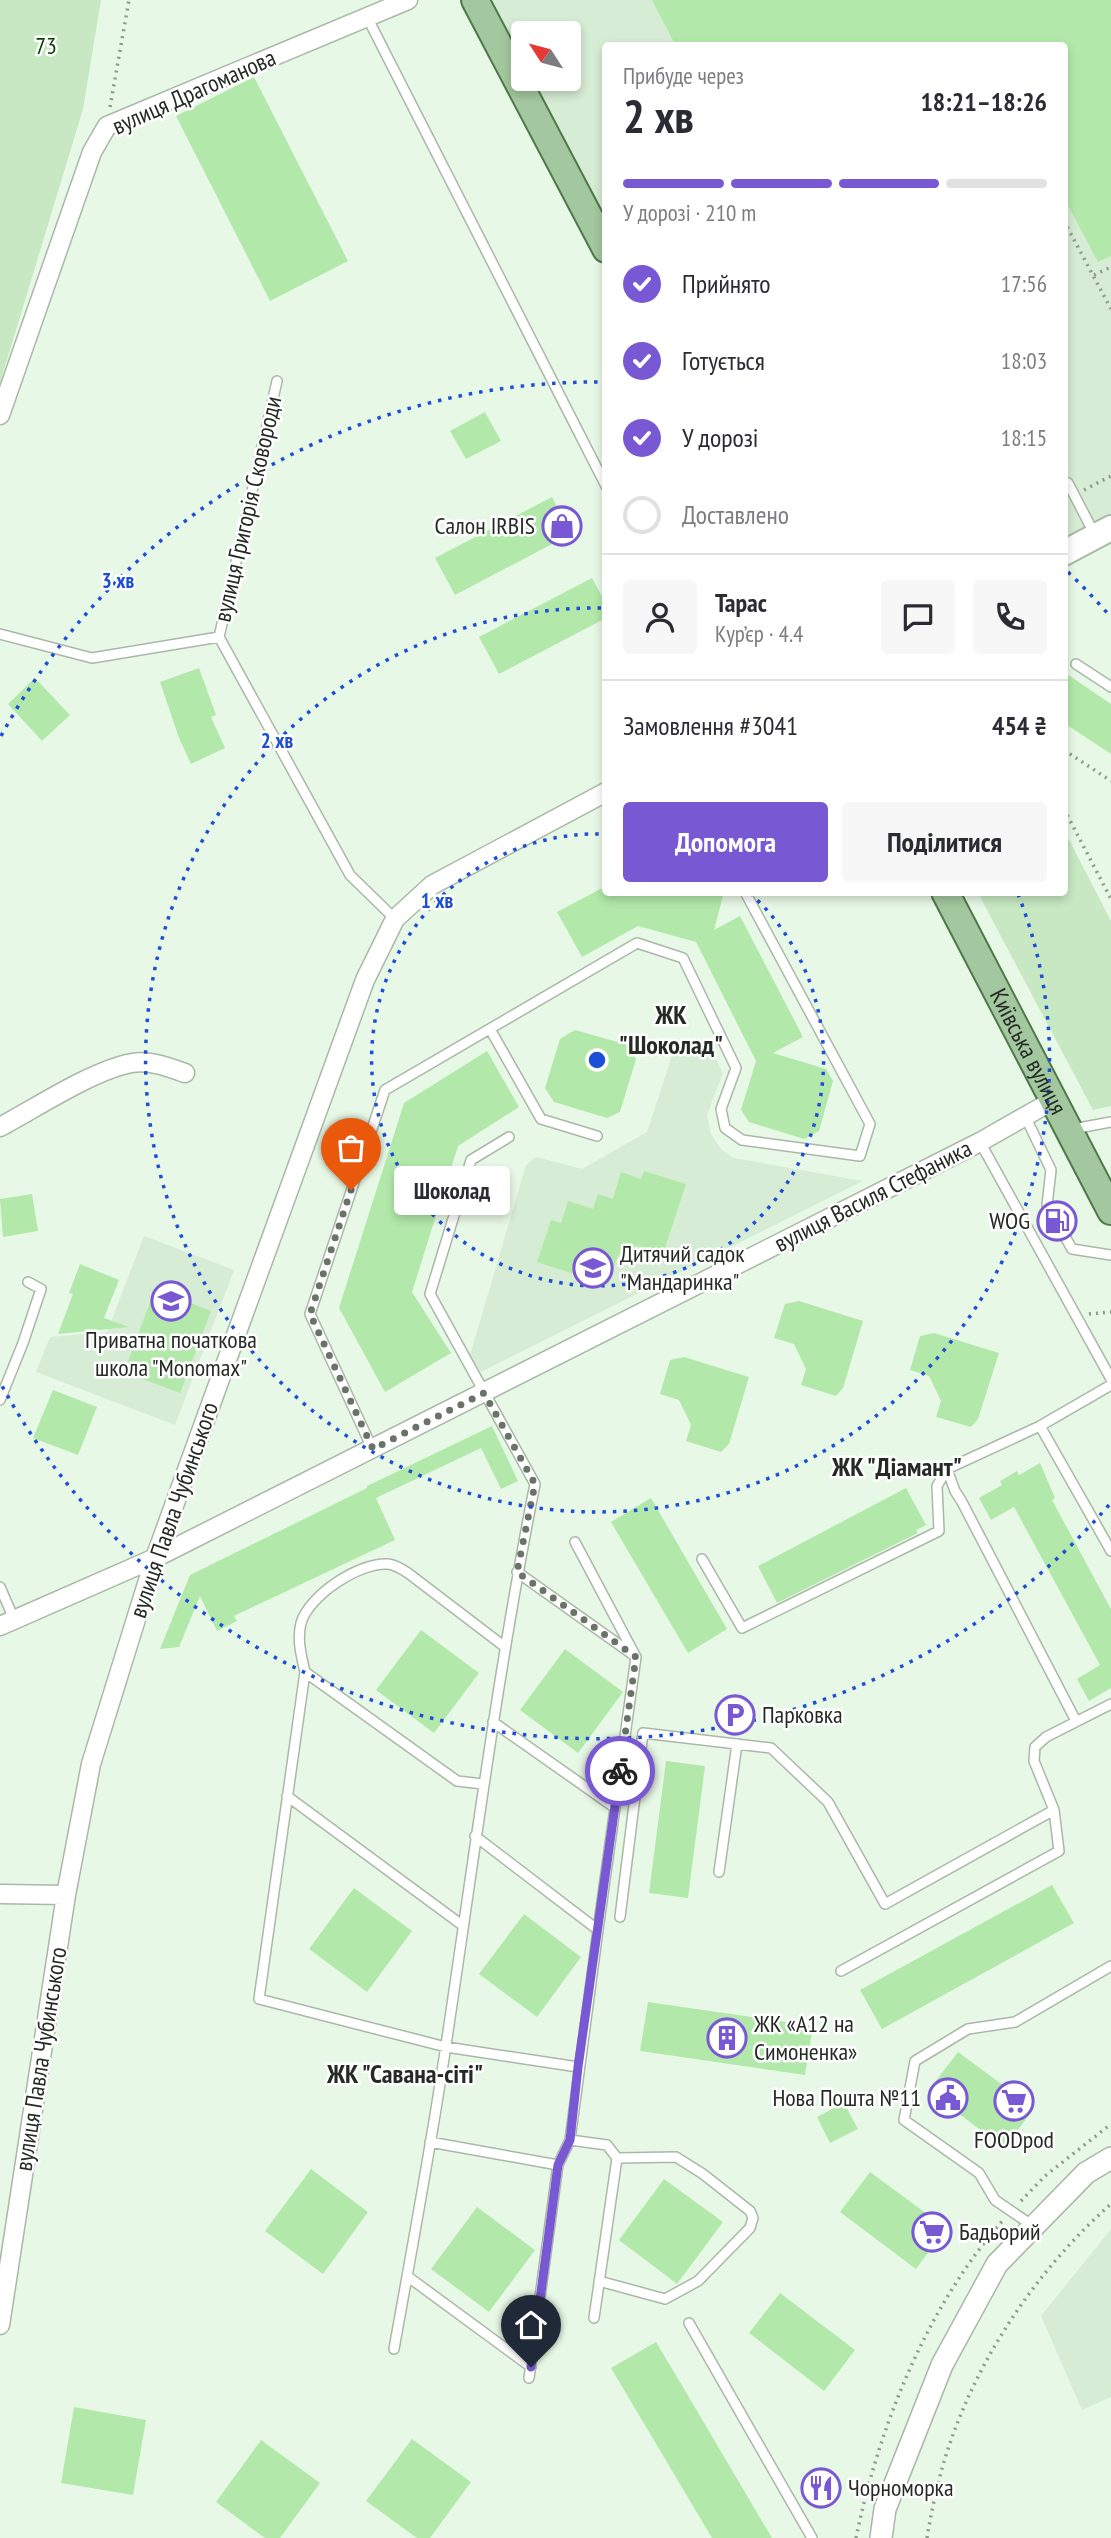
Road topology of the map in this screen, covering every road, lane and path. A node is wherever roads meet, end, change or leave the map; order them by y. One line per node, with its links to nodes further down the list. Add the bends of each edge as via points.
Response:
1 (129, 0): 5 (path)
2 (408, 0): 4 (street, вулиця Драгоманова)
3 (475, 0): 7 (main road)
4 (366, 17): 5 (street, вулиця Драгоманова); 13 (lane)
5 (107, 126): 12 (street, вулиця Драгоманова, via 92,152)
6 (1068, 228): 9 (path)
7 (602, 241)
8 (1111, 267): 9 (path)
9 (1094, 276): 10 (path)
10 (1111, 309)
11 (277, 381): 18 (lane, вулиця Григорія Сковороди)
12 (0, 415)
13 (602, 478)
14 (1068, 482): 15 (lane)
15 (1103, 532): 16 (main road)
16 (1068, 551)
17 (0, 634): 18 (lane, вулиця Григорія Сковороди, via 92,658)
18 (219, 637): 28 (lane, вулиця Григорія Сковороди, via 350,875)
19 (1076, 664): 20 (lane)
20 (1111, 687)
21 (1068, 753): 22 (path)
22 (1111, 782)
23 (602, 794): 28 (street, вулиця Павла Чубинського, via 432,885)
24 (1068, 818): 27 (path)
25 (747, 896): 29 (lane, via 870,1124 860,1156 742,1140 725,1128 721,1109 736,1068 683,958 637,943)
26 (947, 896): 31 (main road, Київська вулиця)
27 (1111, 899)
28 (395, 919): 53 (street, вулиця Павла Чубинського, via 365,980)
29 (490, 1029): 36 (lane, via 541,1119); 49 (lane, via 385,1090 310,1314)
30 (184, 1073): 34 (street, via 160,1064 132,1063 92,1077)
31 (1052, 1101): 32 (street, вулиця Василя Стефаника); 35 (main road, Київська вулиця)
32 (1025, 1116): 38 (street, вулиця Василя Стефаника); 40 (lane, via 1051,1170 1046,1205 1072,1249)
33 (1111, 1122): 35 (lane)
34 (0, 1127)
35 (1067, 1130): 39 (main road, Київська вулиця)
36 (597, 1136)
37 (509, 1137): 46 (lane, via 471,1160 430,1294)
38 (980, 1142): 43 (lane); 46 (street, вулиця Василя Стефаника)
39 (1111, 1211)
40 (1111, 1255)
41 (28, 1282): 47 (lane, via 41,1289)
42 (1111, 1311): 43 (path)
43 (1077, 1316): 44 (lane)
44 (1111, 1380)
45 (1111, 1385): 48 (lane)
46 (484, 1393): 49 (street, вулиця Василя Стефаника); 55 (lane, via 535,1484)
47 (0, 1400)
48 (1040, 1426): 50 (lane); 52 (lane)
49 (373, 1449): 53 (street, вулиця Василя Стефаника)
50 (947, 1469): 54 (lane, via 937,1486 939,1531 742,1628); 62 (lane)
51 (575, 1542): 59 (lane)
52 (1111, 1551)
53 (155, 1558): 57 (street, вулиця Василя Стефаника); 72 (street, вулиця Павла Чубинського, via 91,1764)
54 (702, 1559)
55 (517, 1572): 58 (lane); 59 (lane)
56 (0, 1587): 57 (lane, вулиця Василя Стефаника)
57 (7, 1623)
58 (505, 1647): 60 (lane, via 408,1573 380,1565 333,1585 310,1605 299,1632); 63 (lane)
59 (636, 1657): 67 (lane)
60 (305, 1672): 65 (lane, via 457,1781); 66 (lane)
61 (1111, 1704): 62 (lane)
62 (1076, 1721): 68 (lane, via 1035,1747 1034,1761)
63 (493, 1723): 65 (lane); 67 (lane)
64 (737, 1744): 68 (lane, via 771,1748 828,1802 885,1904); 70 (lane); 73 (lane, via 643,1733)
65 (483, 1784): 69 (lane)
66 (287, 1796): 74 (lane); 78 (lane, via 259,1999)
67 (614, 1807): 75 (lane)
68 (1054, 1810): 77 (lane, via 1059,1851)
69 (475, 1836): 74 (lane); 75 (lane)
70 (719, 1872)
71 (0, 1894): 72 (street)
72 (66, 1895): 91 (street, вулиця Павла Чубинського)
73 (620, 1917)
74 (462, 1925): 78 (lane)
75 (598, 1930): 79 (lane)
76 (1111, 1966): 86 (lane, via 1015,2022 968,2029 915,2061 904,2120 979,2173 995,2200)
77 (841, 1971)
78 (446, 2047): 79 (lane); 81 (lane)
79 (578, 2067): 80 (lane)
80 (570, 2140): 82 (lane, via 607,2145); 84 (lane)
81 (430, 2142): 84 (lane); 87 (lane)
82 (617, 2158): 88 (lane); 88 (lane, via 676,2157 750,2211 753,2218 750,2228 698,2281 665,2299)
83 (1111, 2158): 86 (street, via 1086,2173)
84 (558, 2165): 87 (lane, via 530,2373)
85 (1111, 2204): 95 (path, via 1055,2261 998,2341 953,2434)
86 (1034, 2227): 94 (street, via 998,2264 942,2365 885,2510)
87 (407, 2276): 92 (lane)
88 (599, 2281): 89 (lane)
89 (594, 2318)
90 (689, 2323): 93 (lane)
91 (0, 2325)
92 (394, 2349)
93 (812, 2538)
94 (881, 2538)
95 (927, 2538)

